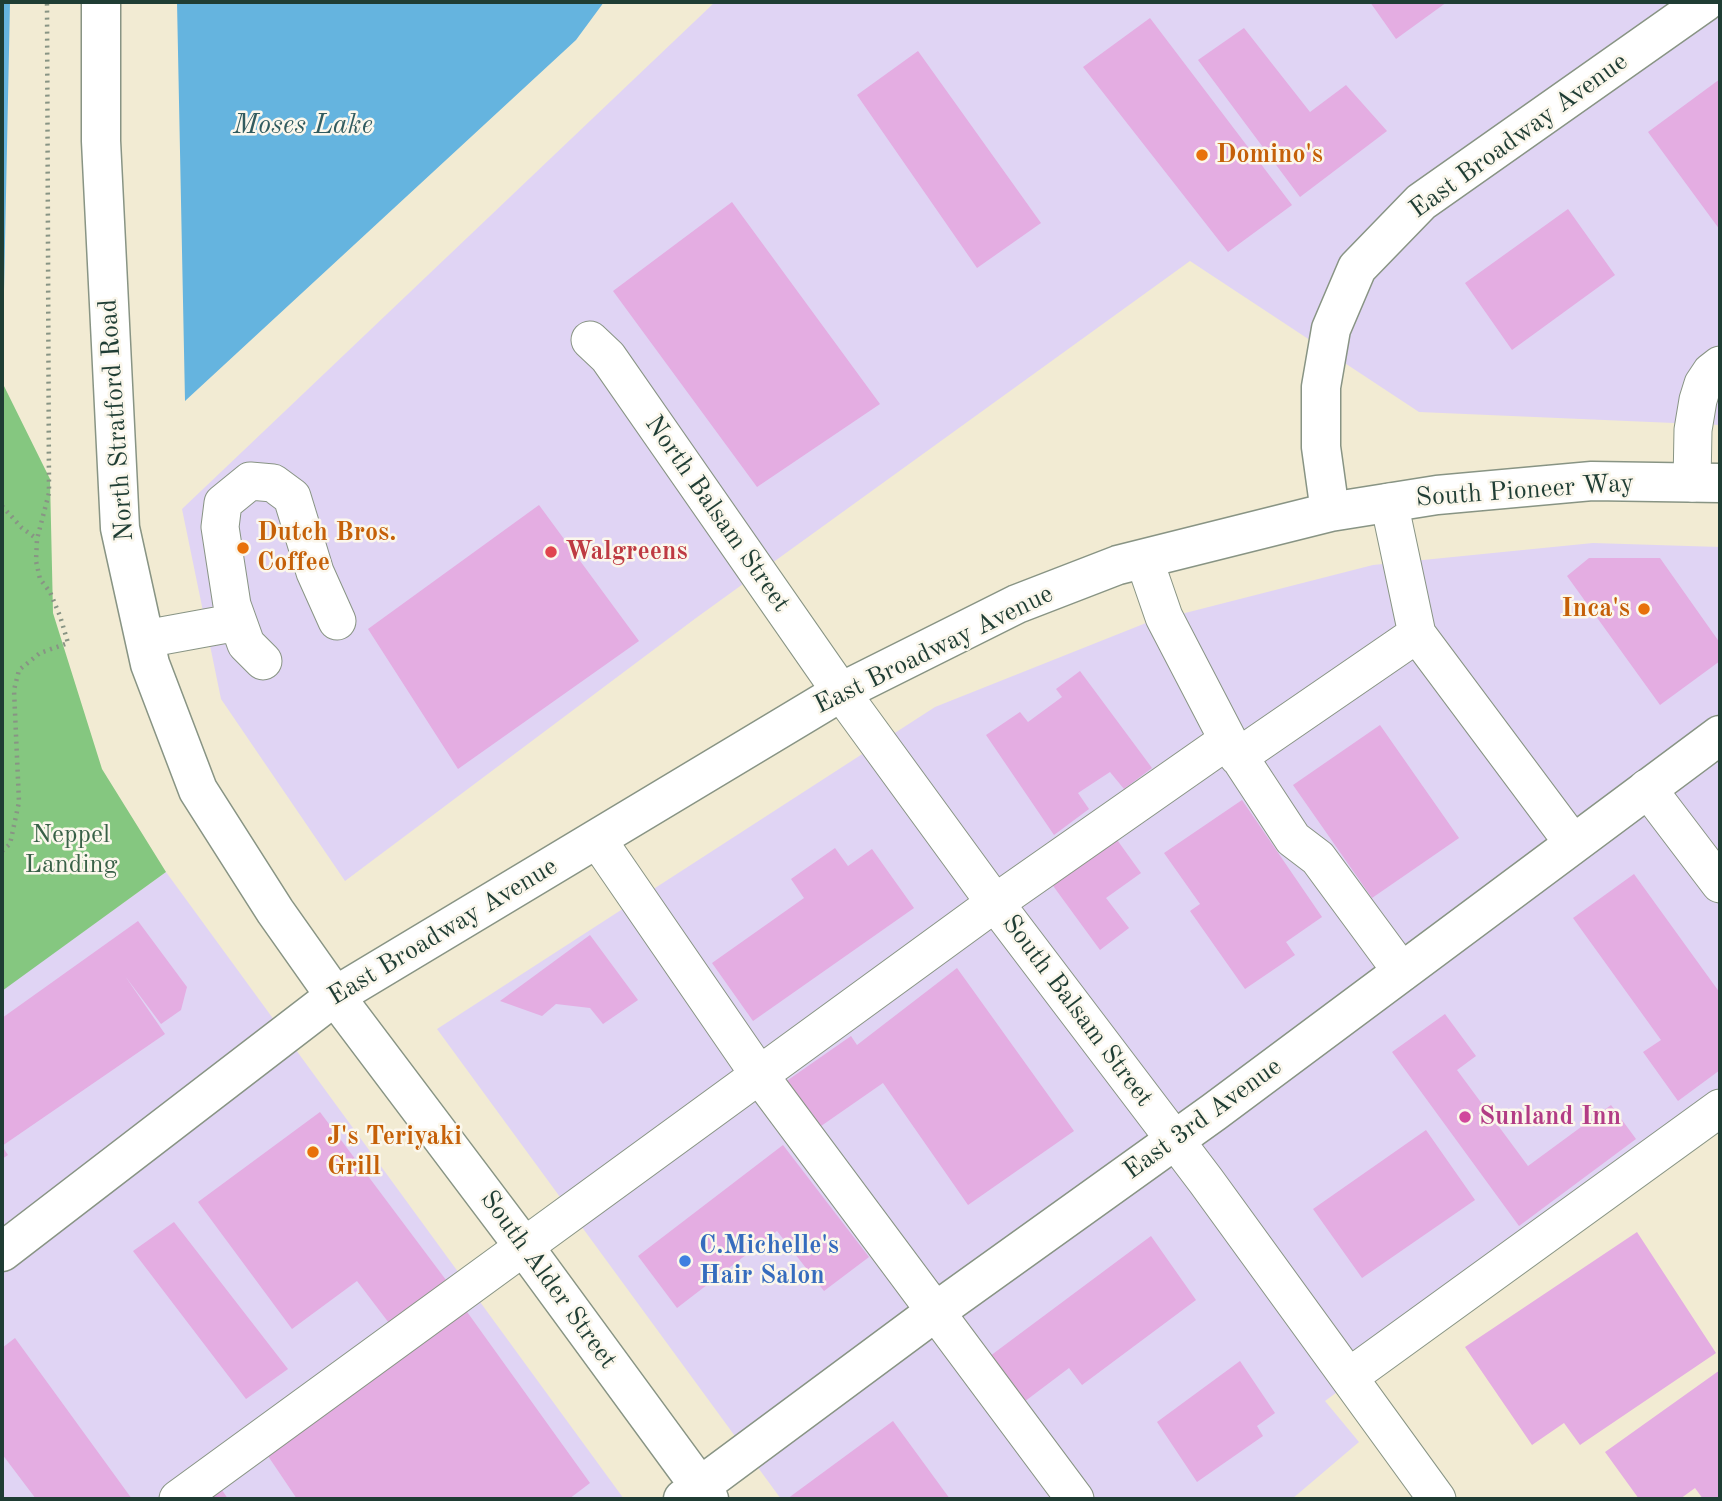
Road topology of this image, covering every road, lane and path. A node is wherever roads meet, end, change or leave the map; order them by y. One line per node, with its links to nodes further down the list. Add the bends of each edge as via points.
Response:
1 (47, 2): 10 (path, via 49,493)
2 (101, 2): 15 (main road, North Stratford Road, via 101,141 121,528)
3 (1705, 2): 9 (main road, East Broadway Avenue, via 1421,202 1357,268 1331,329 1321,387 1321,447)
4 (590, 340): 17 (street, North Balsam Street, via 608,357)
5 (1720, 365): 6 (street, via 1703,384 1693,430)
6 (1706, 483): 7 (main road, South Pioneer Way, via 1592,481)
7 (1389, 502): 9 (main road, South Pioneer Way); 14 (street)
8 (2, 506): 10 (path)
9 (1330, 512): 11 (main road, East Broadway Avenue)
10 (37, 539): 23 (path, via 40,579 50,592 68,643 40,653 19,670 14,690 19,802 10,844)
11 (1144, 559): 17 (main road, East Broadway Avenue, via 1017,604); 19 (street, via 1164,617)
12 (337, 621): 13 (street, via 315,572 292,497 273,483 250,481 223,503 220,527)
13 (238, 622): 15 (street); 16 (street, via 246,644)
14 (1417, 634): 19 (street); 22 (street)
15 (145, 639): 27 (main road, North Stratford Road, via 150,664 198,790)
16 (263, 661)
17 (841, 692): 21 (main road, East Broadway Avenue); 25 (street, South Balsam Street)
18 (1720, 735): 20 (main road, East 3rd Avenue)
19 (1233, 748): 25 (street); 26 (street, via 1293,838 1300,868)
20 (1647, 788): 22 (main road, East 3rd Avenue); 24 (street)
21 (597, 839): 27 (main road, East Broadway Avenue); 28 (street)
22 (1573, 843): 26 (main road, East 3rd Avenue)
23 (2, 851)
24 (1720, 884)
25 (995, 903): 28 (street); 30 (street, South Balsam Street)
26 (1392, 979): 30 (main road, East 3rd Avenue)
27 (335, 996): 31 (main road, South Alder Street); 32 (main road, East Broadway Avenue)
28 (760, 1076): 31 (street); 33 (street)
29 (1720, 1108): 34 (street)
30 (1175, 1139): 33 (main road, East 3rd Avenue); 34 (street, South Balsam Street)
31 (525, 1248): 35 (main road, South Alder Street); 36 (street)
32 (2, 1252)
33 (935, 1312): 35 (main road, East 3rd Avenue); 37 (street)
34 (1349, 1377): 38 (street, South Balsam Street)
35 (697, 1495)
36 (178, 1499)
37 (1075, 1499)
38 (1437, 1499)

